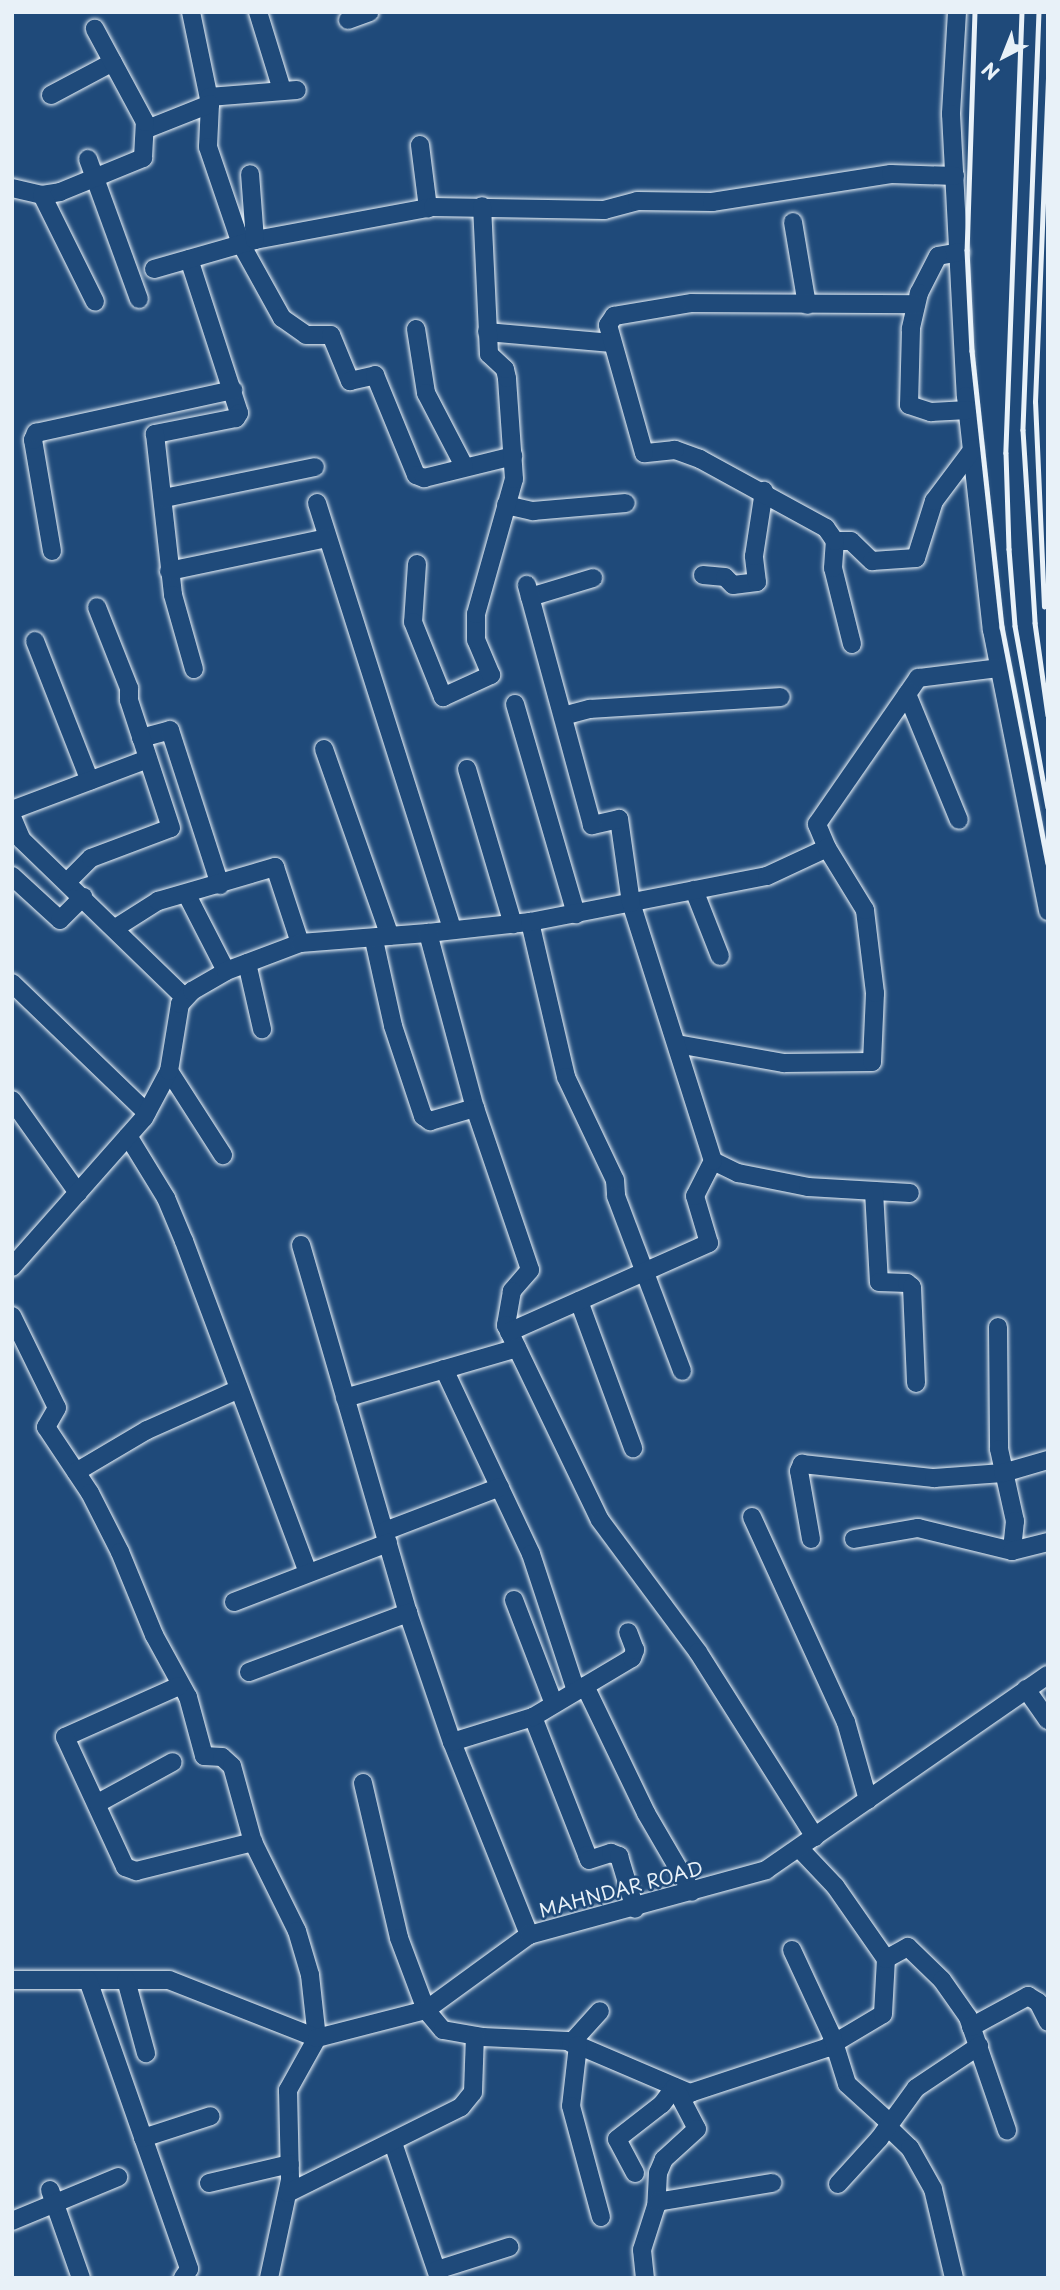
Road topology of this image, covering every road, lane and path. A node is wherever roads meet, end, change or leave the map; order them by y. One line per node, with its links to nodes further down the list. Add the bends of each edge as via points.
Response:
1 (191, 12): 9 (street)
2 (258, 12): 9 (street, via 289,90)
3 (370, 12): 5 (street)
4 (957, 12): 14 (street, via 951,114)
5 (348, 20)
6 (94, 29): 7 (street)
7 (113, 62): 8 (street); 10 (street)
8 (51, 95)
9 (210, 100): 10 (street); 21 (street, via 208,147)
10 (147, 128): 15 (street, via 143,158)
11 (420, 145): 19 (street)
12 (88, 159): 15 (street)
13 (250, 174): 21 (street)
14 (955, 176): 18 (street, via 891,174 712,202 637,201 604,210); 22 (street)
15 (97, 178): 17 (street); 25 (street)
16 (12, 188): 17 (street)
17 (42, 195): 26 (street)
18 (482, 206): 19 (street); 30 (street)
19 (428, 208): 21 (street)
20 (793, 222): 28 (street)
21 (248, 242): 23 (street); 36 (street, via 282,318 306,335 331,335 350,381 375,375 416,475 424,478)
22 (960, 252): 27 (street, via 938,256); 33 (street)
23 (189, 259): 24 (street); 32 (street)
24 (154, 268)
25 (139, 299)
26 (95, 302)
27 (916, 304): 28 (street); 33 (street, via 909,405 931,412)
28 (807, 305): 31 (street, via 692,303 647,310 609,318)
29 (416, 329): 36 (street, via 426,393)
30 (487, 332): 31 (street); 35 (street, via 489,354 505,369 507,378)
31 (612, 343): 38 (street, via 644,453 685,453)
32 (233, 390): 39 (street, via 239,413 236,418 155,434); 45 (street, via 36,433 33,440)
33 (968, 410): 34 (street)
34 (973, 449): 44 (street, via 934,501 916,558 872,561 851,541); 53 (street)
35 (513, 456): 36 (street); 42 (street, via 514,479)
36 (464, 466)
37 (315, 467): 39 (street)
38 (764, 491): 44 (street, via 817,519); 48 (street, via 755,542 757,582 733,585 725,577)
39 (164, 498): 47 (street)
40 (317, 503): 43 (street)
41 (626, 503): 42 (street, via 523,511)
42 (506, 505): 46 (street, via 476,614 476,640 491,675 443,697 413,622)
43 (327, 538): 47 (street); 79 (street)
44 (835, 541): 52 (street, via 833,568)
45 (52, 551)
46 (417, 564)
47 (169, 571): 54 (street)
48 (703, 575)
49 (593, 578): 58 (street, via 528,591)
50 (97, 607): 59 (street, via 129,688)
51 (34, 641): 63 (street)
52 (852, 644)
53 (999, 668): 55 (street, via 926,675 918,678); 75 (street)
54 (194, 669)
55 (907, 694): 66 (street); 67 (street, via 817,824)
56 (781, 697): 58 (street, via 590,709)
57 (515, 704): 76 (street)
58 (563, 716): 74 (street, via 593,825 619,819)
59 (141, 738): 61 (street); 70 (street, via 170,730)
60 (324, 749): 81 (street)
61 (148, 759): 63 (street); 69 (street, via 171,828 91,858)
62 (467, 769): 77 (street)
63 (90, 781): 64 (street)
64 (12, 810)
65 (12, 817): 69 (street, via 22,839)
66 (959, 820)
67 (827, 848): 71 (street, via 767,876); 89 (street, via 865,909 875,993 872,1062 784,1063)
68 (12, 876): 73 (street, via 60,919)
69 (66, 882): 73 (street)
70 (220, 886): 72 (street); 82 (street, via 275,867)
71 (694, 890): 74 (street); 83 (street)
72 (187, 895): 78 (street, via 145,907); 85 (street)
73 (83, 897): 78 (street)
74 (631, 903): 76 (street); 89 (street)
75 (1048, 911)
76 (576, 914): 77 (street)
77 (522, 923): 79 (street); 102 (street, via 566,1077 615,1180)
78 (117, 927): 87 (street)
79 (452, 929): 80 (street)
80 (428, 933): 81 (street); 92 (street)
81 (382, 938): 82 (street); 92 (street, via 393,1026 424,1116 430,1121)
82 (300, 943): 84 (street)
83 (720, 956)
84 (247, 963): 85 (street); 88 (street)
85 (226, 971): 87 (street)
86 (12, 983): 93 (street)
87 (184, 997): 90 (street)
88 (262, 1029)
89 (677, 1044): 96 (street)
90 (169, 1071): 93 (street); 95 (street)
91 (12, 1100): 98 (street)
92 (475, 1108): 106 (street, via 530,1270 512,1291 506,1325)
93 (147, 1113): 94 (street)
94 (128, 1136): 98 (street); 110 (street, via 166,1198 208,1300)
95 (223, 1155)
96 (713, 1161): 97 (street, via 738,1173 800,1185); 102 (street, via 695,1196 709,1243)
97 (874, 1191): 99 (street); 109 (street, via 879,1282 912,1287)
98 (78, 1193): 101 (street)
99 (910, 1193)
100 (301, 1245): 111 (street)
101 (14, 1262)
102 (644, 1271): 103 (street); 108 (street)
103 (579, 1301): 106 (street); 112 (street)
104 (12, 1316): 114 (street, via 57,1408 46,1427)
105 (998, 1327): 115 (street)
106 (513, 1340): 107 (street); 141 (street, via 600,1520 698,1652)
107 (444, 1369): 111 (street); 116 (street)
108 (682, 1371)
109 (916, 1383)
110 (237, 1390): 114 (street, via 147,1430); 123 (street)
111 (345, 1398): 118 (street)
112 (634, 1448)
113 (1048, 1460): 115 (street)
114 (76, 1472): 130 (street, via 120,1552)
115 (1003, 1473): 119 (street, via 934,1478 802,1464 799,1471); 122 (street, via 1015,1521)
116 (500, 1487): 118 (street); 131 (street, via 531,1554)
117 (752, 1517): 139 (street, via 846,1722)
118 (386, 1537): 123 (street); 126 (street)
119 (811, 1539)
120 (853, 1539): 122 (street, via 918,1528)
121 (1048, 1542): 122 (street)
122 (1012, 1551)
123 (308, 1573): 125 (street)
124 (514, 1600): 133 (street)
125 (234, 1602)
126 (408, 1613): 128 (street); 136 (street)
127 (628, 1632): 131 (street, via 635,1650 632,1658)
128 (248, 1672)
129 (1048, 1675): 132 (street, MAHNDAR ROAD)
130 (178, 1685): 140 (street, via 65,1737); 142 (street, via 188,1698 204,1756 222,1757 232,1766)
131 (580, 1689): 133 (street); 144 (street)
132 (1026, 1689): 135 (street); 139 (street, MAHNDAR ROAD)
133 (554, 1704): 134 (street)
134 (533, 1717): 136 (street); 145 (street, via 586,1855 589,1860 611,1853 619,1856)
135 (1048, 1720)
136 (452, 1742): 146 (street)
137 (173, 1762): 140 (street)
138 (363, 1783): 152 (street, via 399,1938)
139 (867, 1800): 141 (street, MAHNDAR ROAD)
140 (98, 1802): 142 (street, via 130,1872)
141 (815, 1837): 143 (street, MAHNDAR ROAD)
142 (253, 1842): 157 (street, via 297,1931 316,2012)
143 (799, 1848): 144 (street, MAHNDAR ROAD, via 766,1870); 148 (street, via 835,1886)
144 (692, 1892): 145 (street, MAHNDAR ROAD)
145 (635, 1909): 146 (street, MAHNDAR ROAD)
146 (529, 1935): 152 (street, MAHNDAR ROAD)
147 (792, 1950): 159 (street)
148 (886, 1959): 155 (street, via 908,1947 927,1962); 159 (street, via 883,2014)
149 (12, 1980): 150 (street)
150 (88, 1980): 151 (street); 166 (street)
151 (126, 1980): 157 (street, via 169,1980); 161 (street)
152 (426, 2010): 156 (street, via 443,2030); 157 (street, MAHNDAR ROAD)
153 (600, 2011): 158 (street)
154 (1048, 2022): 155 (street, via 1038,2003 1028,1997)
155 (971, 2026): 160 (street)
156 (475, 2036): 158 (street); 167 (street, via 470,2098 454,2112)
157 (317, 2038): 168 (street, via 288,2090)
158 (574, 2044): 162 (street); 177 (street, via 571,2106)
159 (834, 2045): 162 (street, via 695,2092); 164 (street, via 838,2066 853,2093)
160 (979, 2046): 164 (street, via 916,2088); 165 (street)
161 (146, 2053)
162 (675, 2087): 169 (street, via 662,2104 617,2139); 176 (street, via 697,2129 664,2159)
163 (211, 2116): 166 (street)
164 (889, 2125): 173 (street); 185 (street, via 910,2148 933,2189)
165 (1007, 2130)
166 (143, 2138): 182 (street, via 189,2269)
167 (393, 2143): 174 (street); 180 (street)
168 (290, 2164): 171 (street); 174 (street)
169 (635, 2173)
170 (118, 2177): 175 (street)
171 (209, 2183)
172 (772, 2183): 176 (street)
173 (838, 2184)
174 (288, 2193): 183 (street)
175 (52, 2196): 178 (street); 181 (street)
176 (657, 2202): 184 (street, via 642,2250)
177 (601, 2217)
178 (12, 2221)
179 (509, 2247): 180 (street)
180 (438, 2274)
181 (81, 2278)
182 (183, 2278)
183 (269, 2278)
184 (645, 2278)
185 (954, 2278)

